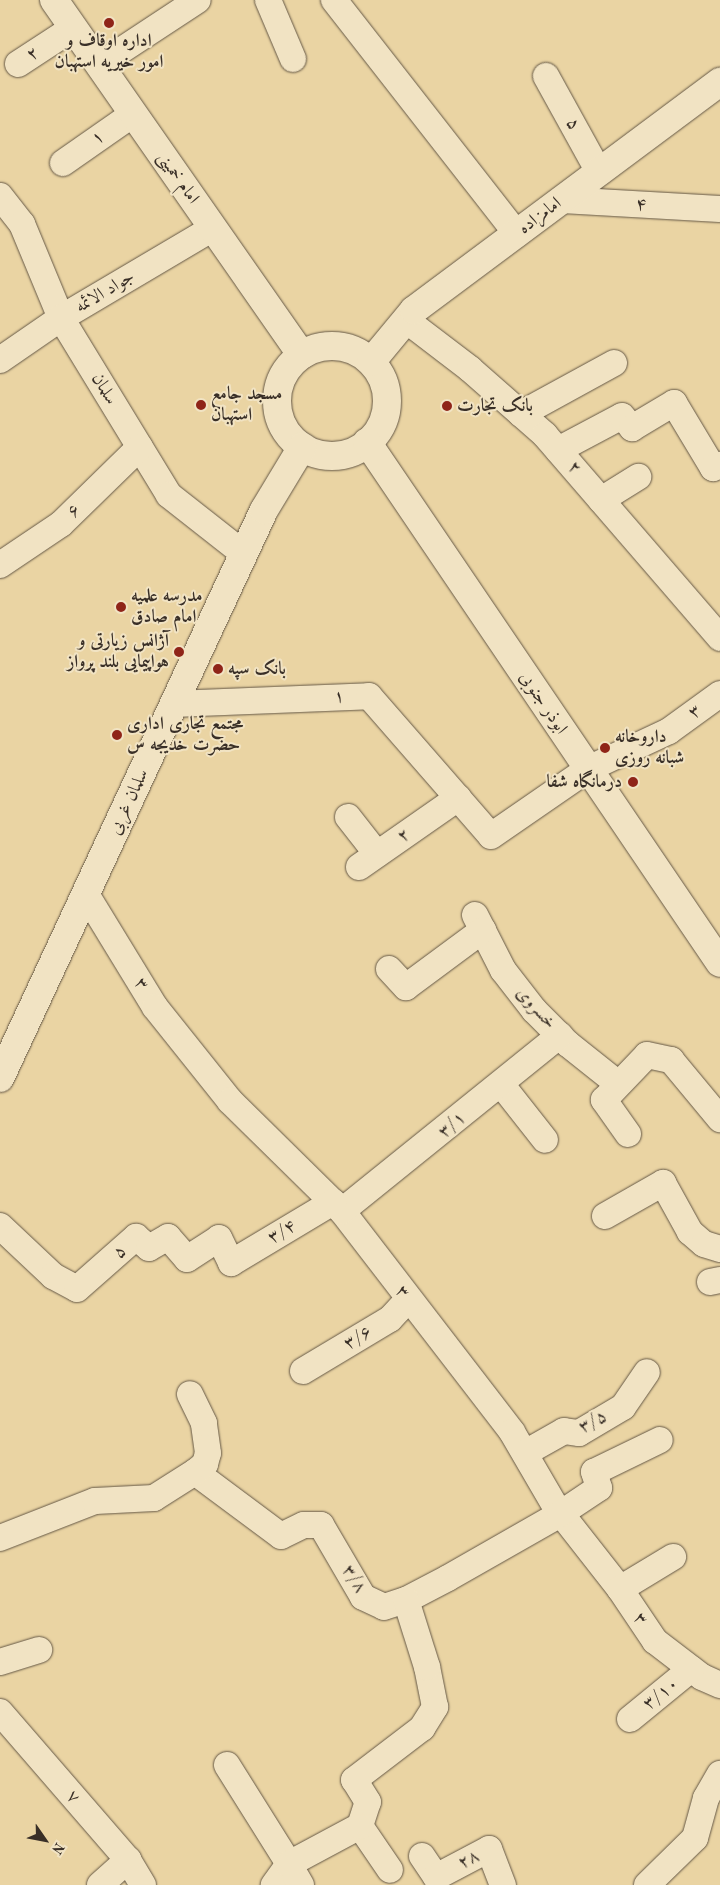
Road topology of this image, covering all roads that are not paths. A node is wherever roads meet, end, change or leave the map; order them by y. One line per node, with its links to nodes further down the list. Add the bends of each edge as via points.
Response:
1 (54, 0): 5 (main road, امام خمینی)
2 (198, 0): 8 (street)
3 (268, 0): 6 (street)
4 (334, 0): 18 (street)
5 (73, 28): 7 (street, ۲); 8 (main road, امام خمینی)
6 (293, 59)
7 (18, 64)
8 (99, 65): 11 (main road, امام خمینی)
9 (546, 76): 13 (street, ۵)
10 (720, 82): 13 (main road, امامزاده)
11 (133, 114): 12 (street, ۱); 17 (main road, امام خمینی)
12 (63, 163)
13 (600, 172): 15 (main road, امامزاده)
14 (0, 196): 19 (street, سلمان, via 22,224)
15 (562, 200): 16 (street, ۴); 18 (main road, امامزاده)
16 (720, 209)
17 (213, 228): 19 (street, جواد الائمه); 21 (main road, امام خمینی)
18 (517, 234): 20 (main road, امامزاده, via 414,310)
19 (61, 318): 22 (street, جواد الائمه); 27 (street, سلمان)
20 (406, 320): 23 (main road, امامزاده); 25 (street, ۲, via 470,369)
21 (302, 355): 23 (main road, via 318,348 335,346 352,349); 28 (main road, via 289,367 280,383 277,400 280,418 288,434)
22 (0, 360)
23 (371, 362): 26 (main road, via 386,388 388,405 382,424)
24 (614, 363): 25 (street)
25 (521, 414): 29 (street, ۲)
26 (367, 442): 28 (main road, via 356,450 338,455 319,454); 38 (main road, ابوذر جنوبی)
27 (140, 447): 33 (street, سلمان, via 169,495); 34 (street, ۶, via 60,524)
28 (302, 447): 33 (main road, سلمان غربی, via 264,510)
29 (558, 450): 30 (street, via 622,416 632,428 674,403 713,468); 32 (street, ۲)
30 (720, 465)
31 (638, 477): 32 (street)
32 (601, 500): 35 (street, ۲)
33 (244, 554): 37 (main road, سلمان غربی)
34 (2, 560)
35 (720, 638)
36 (720, 694): 38 (street, ۳, via 669,731)
37 (174, 704): 39 (street, ۱, via 369,696); 41 (main road, سلمان غربی)
38 (588, 769): 39 (street, via 491,836); 42 (main road, ابوذر جنوبی)
39 (458, 798): 40 (street, ۲, via 368,860)
40 (348, 818)
41 (86, 894): 45 (main road, سلمان غربی); 51 (street, ۳, via 155,1006 224,1094)
42 (720, 963)
43 (389, 969): 44 (street, خسروی, via 406,987 479,923 503,970 534,1010)
44 (560, 1035): 46 (street, خسروی); 47 (street, ۳/۱)
45 (0, 1078)
46 (617, 1083): 48 (street, via 647,1055 671,1060); 49 (street, via 604,1100)
47 (501, 1084): 50 (street); 51 (street, ۳/۱)
48 (720, 1119)
49 (628, 1134)
50 (545, 1140)
51 (338, 1206): 55 (street, ۳/۴); 56 (street, ۳)
52 (605, 1216): 54 (street, via 663,1183 690,1232 704,1244)
53 (0, 1226): 55 (street, ۵, via 52,1276 77,1289 136,1237 149,1248 168,1237 187,1259 219,1238)
54 (720, 1249)
55 (231, 1263)
56 (408, 1300): 57 (street, ۳/۶, via 390,1319); 61 (street, ۳)
57 (303, 1371)
58 (647, 1372): 61 (street, ۳/۵, via 623,1407 579,1433 564,1431)
59 (190, 1394): 62 (street, via 204,1423 208,1453 205,1464)
60 (660, 1440): 63 (street, via 594,1472 598,1488)
61 (525, 1453): 63 (street, ۳)
62 (195, 1472): 64 (street, via 154,1498 95,1501); 67 (street, ۳/۸, via 280,1536 304,1525 321,1525 363,1597 384,1607)
63 (560, 1514): 66 (street, ۳); 67 (street, ۳/۸)
64 (0, 1538)
65 (673, 1557): 66 (street)
66 (620, 1589): 70 (street, ۳, via 655,1642)
67 (406, 1600): 76 (street, via 435,1707 422,1728 354,1780 368,1802)
68 (39, 1650): 69 (street)
69 (0, 1662)
70 (691, 1669): 71 (street, ۳); 72 (street, ۳/۱۰)
71 (720, 1685)
72 (630, 1719)
73 (4, 1724): 78 (street, ۷)
74 (227, 1765): 80 (street)
75 (720, 1774): 81 (street, via 706,1798 695,1838)
76 (360, 1826): 79 (street); 80 (street)
77 (422, 1856): 85 (street, ۲۸, via 436,1877 489,1849)
78 (128, 1860): 82 (street); 83 (street, ۷)
79 (390, 1870)
80 (295, 1874): 84 (street)
81 (659, 1881)
82 (100, 1885)
83 (143, 1885)
84 (274, 1885)
85 (503, 1885)

